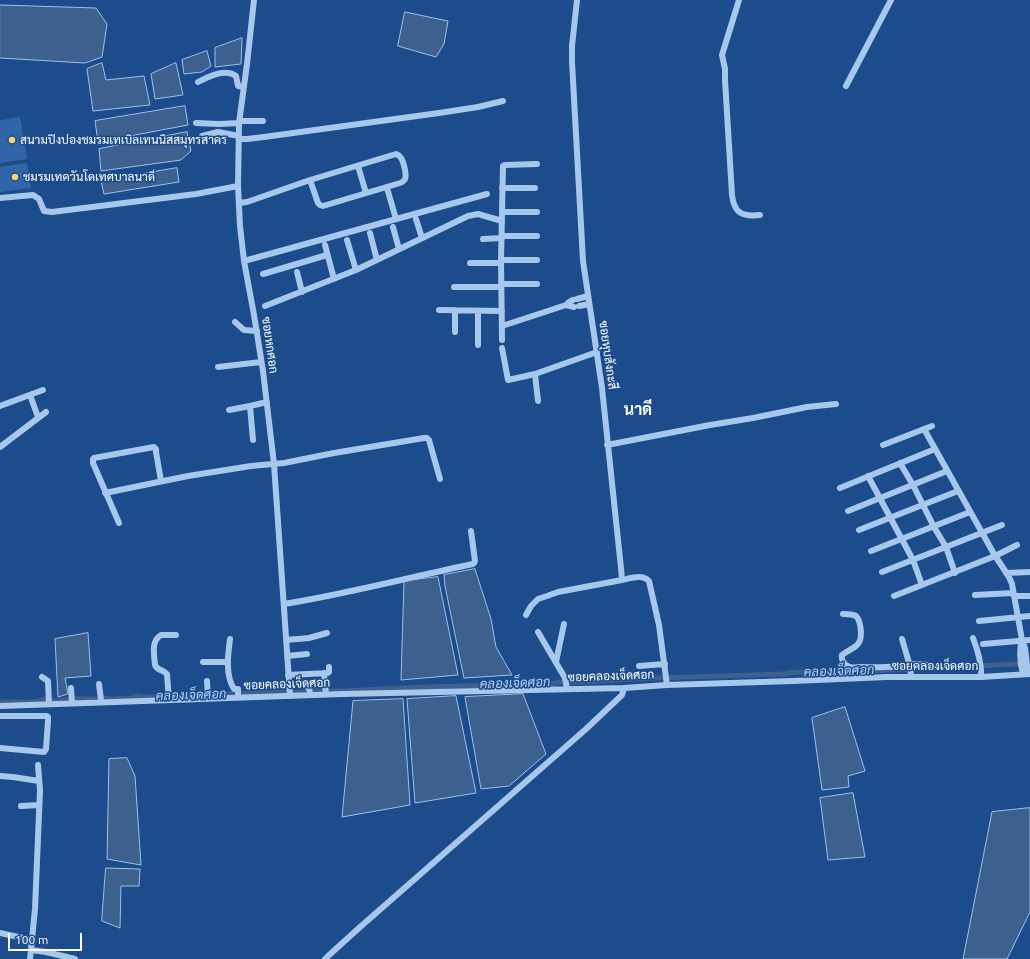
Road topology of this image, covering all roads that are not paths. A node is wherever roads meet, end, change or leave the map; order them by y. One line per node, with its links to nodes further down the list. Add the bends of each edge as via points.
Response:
1 (254, 0): 7 (street, ซอยหกศอก)
2 (578, 0): 54 (street, ซอยหุบสังกะสี, via 572,62 581,239)
3 (739, 0): 27 (street, via 722,55 726,69 732,195 736,210 745,215)
4 (891, 0): 6 (street)
5 (198, 82): 7 (street, via 214,74 232,73 236,76 238,86)
6 (846, 86)
7 (244, 87): 9 (street, ซอยหกศอก)
8 (503, 100): 13 (street, via 439,113)
9 (242, 121): 10 (street); 11 (street, via 226,124); 13 (street, ซอยหกศอก)
10 (263, 121)
11 (196, 123)
12 (202, 136): 13 (street, via 218,132)
13 (242, 138): 17 (street, ซอยหกศอก)
14 (537, 164): 19 (street, via 503,165)
15 (358, 166): 16 (street); 18 (street, via 399,155 406,171 406,178); 21 (street)
16 (310, 180): 21 (street, via 318,203 323,206); 24 (street)
17 (238, 186): 23 (street, via 196,194 52,212 44,211 39,199 33,195); 24 (street, ซอยหกศอก)
18 (387, 188): 21 (street); 28 (street)
19 (502, 188): 20 (street); 25 (street)
20 (535, 188)
21 (366, 194)
22 (486, 194): 28 (street)
23 (0, 198)
24 (243, 203): 41 (street, ซอยหกศอก, via 240,231)
25 (502, 212): 26 (street); 30 (street)
26 (537, 212)
27 (760, 215)
28 (396, 219): 41 (street)
29 (416, 219): 35 (street)
30 (502, 221): 34 (street); 35 (street, via 482,215 468,216)
31 (393, 227): 39 (street)
32 (370, 233): 42 (street)
33 (537, 236): 34 (street)
34 (502, 237): 36 (street); 44 (street)
35 (422, 238): 39 (street)
36 (483, 238)
37 (347, 240): 46 (street)
38 (325, 245): 40 (street)
39 (399, 249): 42 (street)
40 (327, 255): 48 (street); 49 (street)
41 (249, 260): 64 (street, ซอยหกศอก)
42 (378, 260): 46 (street)
43 (537, 260): 44 (street)
44 (501, 262): 45 (street); 51 (street)
45 (470, 263)
46 (356, 270): 49 (street)
47 (297, 272): 53 (street)
48 (263, 274)
49 (334, 279): 53 (street)
50 (536, 284): 51 (street)
51 (501, 286): 52 (street); 61 (street)
52 (454, 287)
53 (302, 292): 57 (street)
54 (588, 296): 55 (street); 56 (street, ซอยหุบสังกะสี)
55 (576, 303): 56 (street); 63 (street)
56 (589, 304): 69 (street, ซอยหุบสังกะสี)
57 (265, 306)
58 (439, 310): 59 (street)
59 (455, 310): 60 (street); 65 (street)
60 (478, 310): 61 (street); 67 (street)
61 (502, 311): 63 (street)
62 (235, 322): 64 (street, via 244,330)
63 (502, 326): 66 (street)
64 (257, 332): 70 (street, ซอยหกศอก)
65 (455, 332)
66 (502, 340)
67 (478, 346)
68 (502, 348): 72 (street, via 508,380)
69 (597, 352): 72 (street); 86 (street, ซอยหุบสังกะสี)
70 (261, 362): 71 (street); 76 (street, ซอยหกศอก)
71 (218, 367)
72 (535, 374): 75 (street)
73 (43, 390): 74 (street)
74 (30, 395): 78 (street); 82 (street)
75 (538, 400)
76 (267, 402): 79 (street); 91 (street, ซอยหกศอก)
77 (836, 404): 86 (street)
78 (0, 406)
79 (250, 406): 80 (street); 85 (street)
80 (229, 410)
81 (46, 412): 82 (street)
82 (38, 418): 88 (street)
83 (932, 426): 84 (street)
84 (924, 429): 87 (street); 89 (street)
85 (253, 440)
86 (611, 444): 121 (street, ซอยหุบสังกะสี)
87 (883, 445)
88 (0, 447)
89 (935, 449): 90 (street); 92 (street)
90 (900, 463): 93 (street); 96 (street)
91 (279, 464): 94 (street, via 426,438 429,440); 95 (street, via 251,466); 127 (street, ซอยหกศอก)
92 (947, 471): 96 (street); 98 (street)
93 (868, 476): 97 (street); 100 (street)
94 (440, 479)
95 (161, 481): 99 (street); 99 (street, via 154,447 95,457 93,463)
96 (913, 485): 100 (street); 101 (street)
97 (840, 488)
98 (958, 491): 101 (street); 103 (street)
99 (106, 492): 105 (street)
100 (880, 498): 102 (street); 104 (street)
101 (922, 505): 104 (street); 107 (street)
102 (848, 511)
103 (970, 512): 107 (street); 110 (street)
104 (890, 518): 108 (street); 111 (street)
105 (119, 523)
106 (1002, 525): 110 (street)
107 (934, 527): 111 (street); 113 (street)
108 (859, 530)
109 (471, 531): 127 (street, via 475,561 473,564 346,593)
110 (982, 533): 113 (street); 115 (street)
111 (901, 539): 114 (street); 116 (street)
112 (1017, 545): 115 (street)
113 (946, 547): 116 (street); 119 (street)
114 (871, 551)
115 (995, 556): 119 (street); 120 (street)
116 (912, 560): 117 (street); 122 (street)
117 (882, 572)
118 (1030, 572): 120 (street)
119 (955, 573): 122 (street)
120 (1006, 573): 124 (street)
121 (622, 580): 129 (street, via 547,596 531,606); 149 (street, via 644,577 649,581)
122 (922, 586): 125 (street)
123 (975, 595): 124 (street)
124 (1014, 595): 126 (street); 131 (street)
125 (894, 596)
126 (1030, 596)
127 (284, 604): 140 (street, ซอยหกศอก)
128 (843, 614): 153 (street, via 852,614 856,617 861,633 858,644 842,655)
129 (526, 615)
130 (1030, 616): 131 (street)
131 (1017, 617): 132 (street); 141 (street)
132 (979, 621)
133 (564, 624): 148 (street)
134 (327, 632): 140 (street, via 309,638)
135 (538, 632): 148 (street)
136 (176, 635): 171 (street, via 161,635 154,644 156,668 167,674)
137 (973, 638): 157 (street)
138 (230, 639): 147 (street)
139 (902, 639): 154 (street)
140 (290, 640): 145 (street, ซอยหกศอก)
141 (1022, 640): 142 (street); 143 (street); 155 (street, via 1020,648)
142 (1030, 640)
143 (983, 644)
144 (307, 654): 145 (street)
145 (291, 656): 158 (street, ซอยหกศอก)
146 (204, 662): 147 (street)
147 (228, 662): 168 (street, via 232,686 238,689)
148 (556, 662): 164 (street)
149 (665, 664): 151 (street); 162 (street)
150 (930, 665): 154 (street)
151 (639, 666)
152 (330, 667): 156 (street, via 329,672)
153 (848, 668): 154 (street, via 893,666); 160 (street)
154 (910, 669): 157 (street, ซอยคลองเจ็ดศอก); 160 (street, ซอยคลองเจ็ดศอก)
155 (1026, 672): 157 (street, ซอยคลองเจ็ดศอก)
156 (324, 673): 158 (street); 167 (street)
157 (981, 674)
158 (292, 675): 169 (street, ซอยหกศอก)
159 (42, 677): 174 (street, via 48,681)
160 (848, 678): 162 (street, ซอยคลองเจ็ดศอก, via 732,684)
161 (207, 681): 170 (street)
162 (667, 681): 166 (street, ซอยคลองเจ็ดศอก)
163 (99, 684): 173 (street)
164 (567, 685): 166 (street, ซอยคลองเจ็ดศอก); 167 (street, ซอยคลองเจ็ดศอก)
165 (71, 688): 172 (street)
166 (624, 688): 188 (street, via 622,695 586,729)
167 (326, 691): 169 (street, ซอยคลองเจ็ดศอก, via 309,690)
168 (238, 694): 169 (street, ซอยคลองเจ็ดศอก); 170 (street, ซอยคลองเจ็ดศอก)
169 (290, 695)
170 (208, 698): 171 (street, ซอยคลองเจ็ดศอก)
171 (169, 699): 173 (street, ซอยคลองเจ็ดศอก)
172 (72, 700): 173 (street, ซอยคลองเจ็ดศอก); 174 (street, ซอยคลองเจ็ดศอก)
173 (102, 701)
174 (49, 703): 175 (street, ซอยคลองเจ็ดศอก)
175 (0, 706)
176 (0, 716): 177 (street, via 48,717 47,747 44,752)
177 (0, 748)
178 (38, 765): 180 (street)
179 (0, 776): 180 (street)
180 (39, 781): 181 (street)
181 (39, 805): 182 (street); 184 (street)
182 (21, 806)
183 (0, 933): 184 (street)
184 (32, 940): 185 (street)
185 (31, 950): 186 (street); 187 (street)
186 (30, 959)
187 (74, 959)
188 (325, 959)

